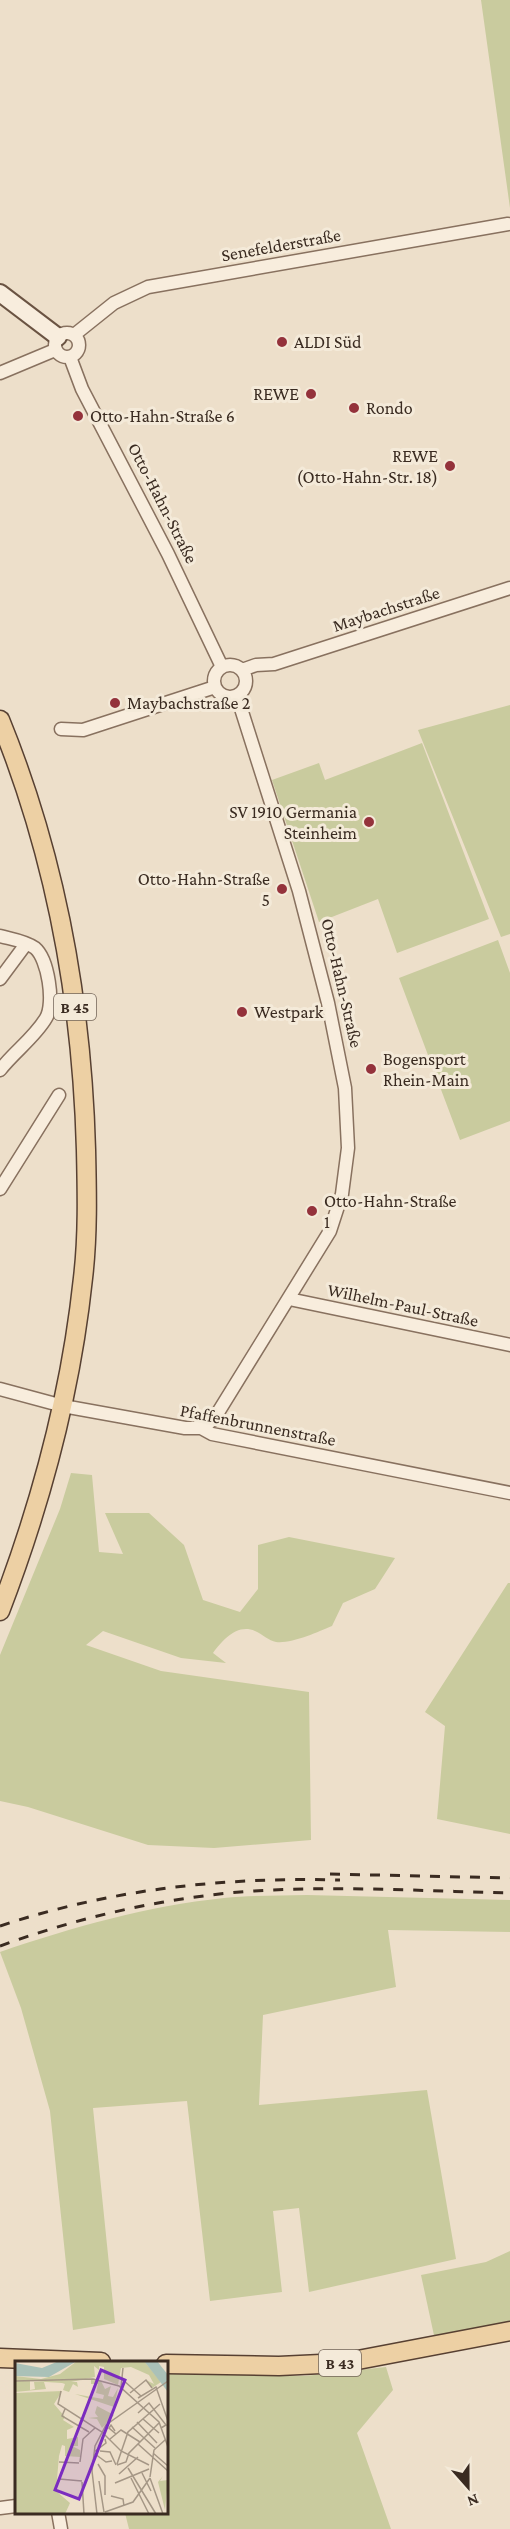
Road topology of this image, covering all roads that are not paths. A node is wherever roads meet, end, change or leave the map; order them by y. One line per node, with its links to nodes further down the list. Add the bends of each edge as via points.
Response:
1 (508, 224): 3 (street, Senefelderstraße, via 148,287 114,303)
2 (0, 293): 3 (street)
3 (63, 341): 4 (street, via 60,355); 4 (street, via 78,342 78,349); 5 (street, Senefelderstraße)
4 (70, 357): 7 (street, Otto-Hahn-Straße, via 82,389)
5 (0, 373)
6 (510, 588): 8 (street, Maybachstraße, via 274,664 256,665)
7 (222, 667): 8 (street, via 233,665); 9 (street, via 215,678)
8 (244, 675): 10 (street, via 244,689)
9 (216, 687): 10 (street, via 222,695); 12 (street, via 83,730)
10 (237, 696): 19 (street, Otto-Hahn-Straße, via 308,921 337,1046 347,1116 348,1148 338,1208 324,1243)
11 (0, 720): 22 (main road, B 45, via 55,890 78,1028 85,1120 86,1240)
12 (61, 729)
13 (0, 936): 14 (street)
14 (26, 944): 15 (street); 16 (street, via 34,948 44,963 51,1002 41,1025)
15 (0, 980)
16 (0, 1070)
17 (59, 1095): 18 (street)
18 (0, 1189)
19 (289, 1299): 20 (street, Wilhelm-Paul-Straße); 23 (street, Otto-Hahn-Straße, via 214,1419)
20 (510, 1346)
21 (0, 1389): 22 (street, Pfaffenbrunnenstraße)
22 (63, 1406): 23 (street, Pfaffenbrunnenstraße); 25 (main road, B 45, via 32,1518)
23 (201, 1428): 24 (street, Pfaffenbrunnenstraße, via 212,1434)
24 (510, 1493)
25 (0, 1611)
26 (510, 2331): 29 (main road, B 43, via 342,2363)
27 (0, 2358): 28 (main road)
28 (20, 2361)
29 (168, 2364)
30 (15, 2506): 31 (street)
31 (0, 2508)
32 (58, 2514): 33 (street)
33 (61, 2529)

